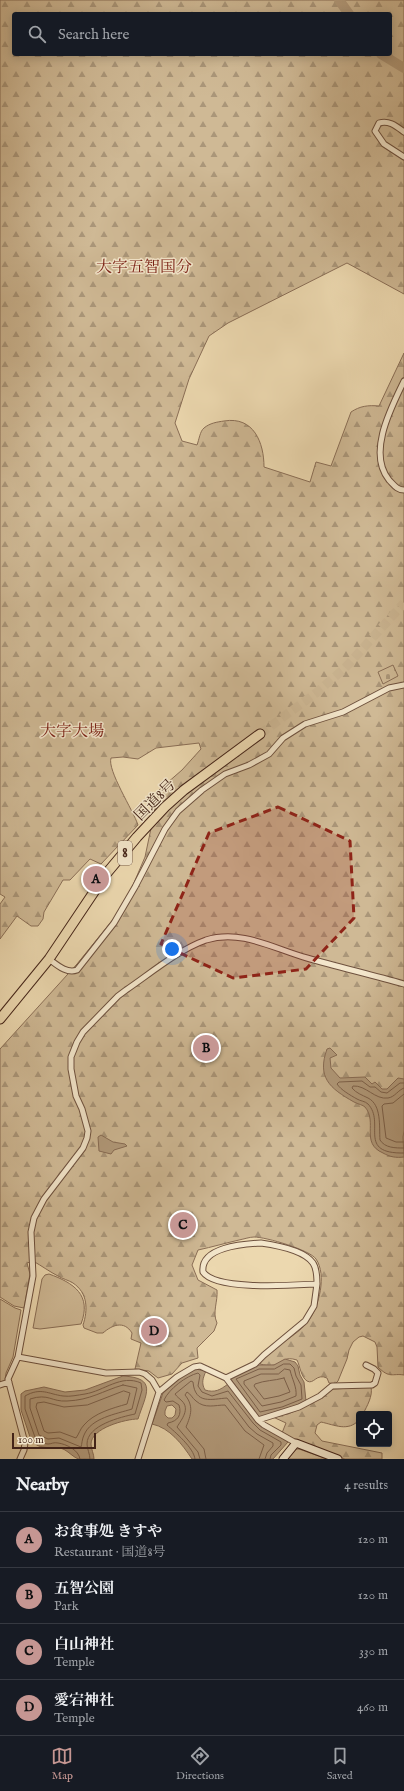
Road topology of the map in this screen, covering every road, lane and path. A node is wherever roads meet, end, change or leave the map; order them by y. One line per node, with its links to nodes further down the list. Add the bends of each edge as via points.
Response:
1 (404, 132): 2 (street, via 394,124 384,121 379,123 375,131 384,144)
2 (404, 157)
3 (404, 381): 4 (street, via 384,428 380,456 384,474 400,490)
4 (404, 490)
5 (404, 686): 7 (street, via 389,688 343,712 305,724 283,738 269,754 225,774 202,790 178,811 165,829 114,923 80,966 73,971)
6 (260, 734): 7 (highway, 国道8号 / 8, via 204,774 165,807 106,874)
7 (49, 959): 9 (highway, 国道8号 / 8)
8 (404, 984): 11 (street, via 304,957 250,939 225,937 208,940 189,948 118,996 83,1032 71,1057 76,1096 88,1131 87,1138 83,1148 44,1199 34,1218 31,1239 33,1276)
9 (0, 1019)
10 (317, 1284): 10 (street, via 313,1262 300,1253 272,1244 236,1245 209,1256 202,1266 205,1275 242,1286); 13 (street, via 314,1306 305,1322 255,1364)
11 (18, 1357): 14 (street); 16 (street, via 106,1373 139,1372 152,1380)
12 (366, 1365): 17 (street, via 378,1373 372,1385 332,1386 299,1407)
13 (226, 1378): 16 (street, via 200,1366 194,1367); 17 (street)
14 (8, 1382): 15 (street); 19 (street, via 25,1443)
15 (0, 1385)
16 (159, 1392): 20 (street)
17 (258, 1420): 18 (street)
18 (296, 1443): 21 (street); 22 (street)
19 (20, 1459)
20 (138, 1459)
21 (283, 1459)
22 (338, 1459)

